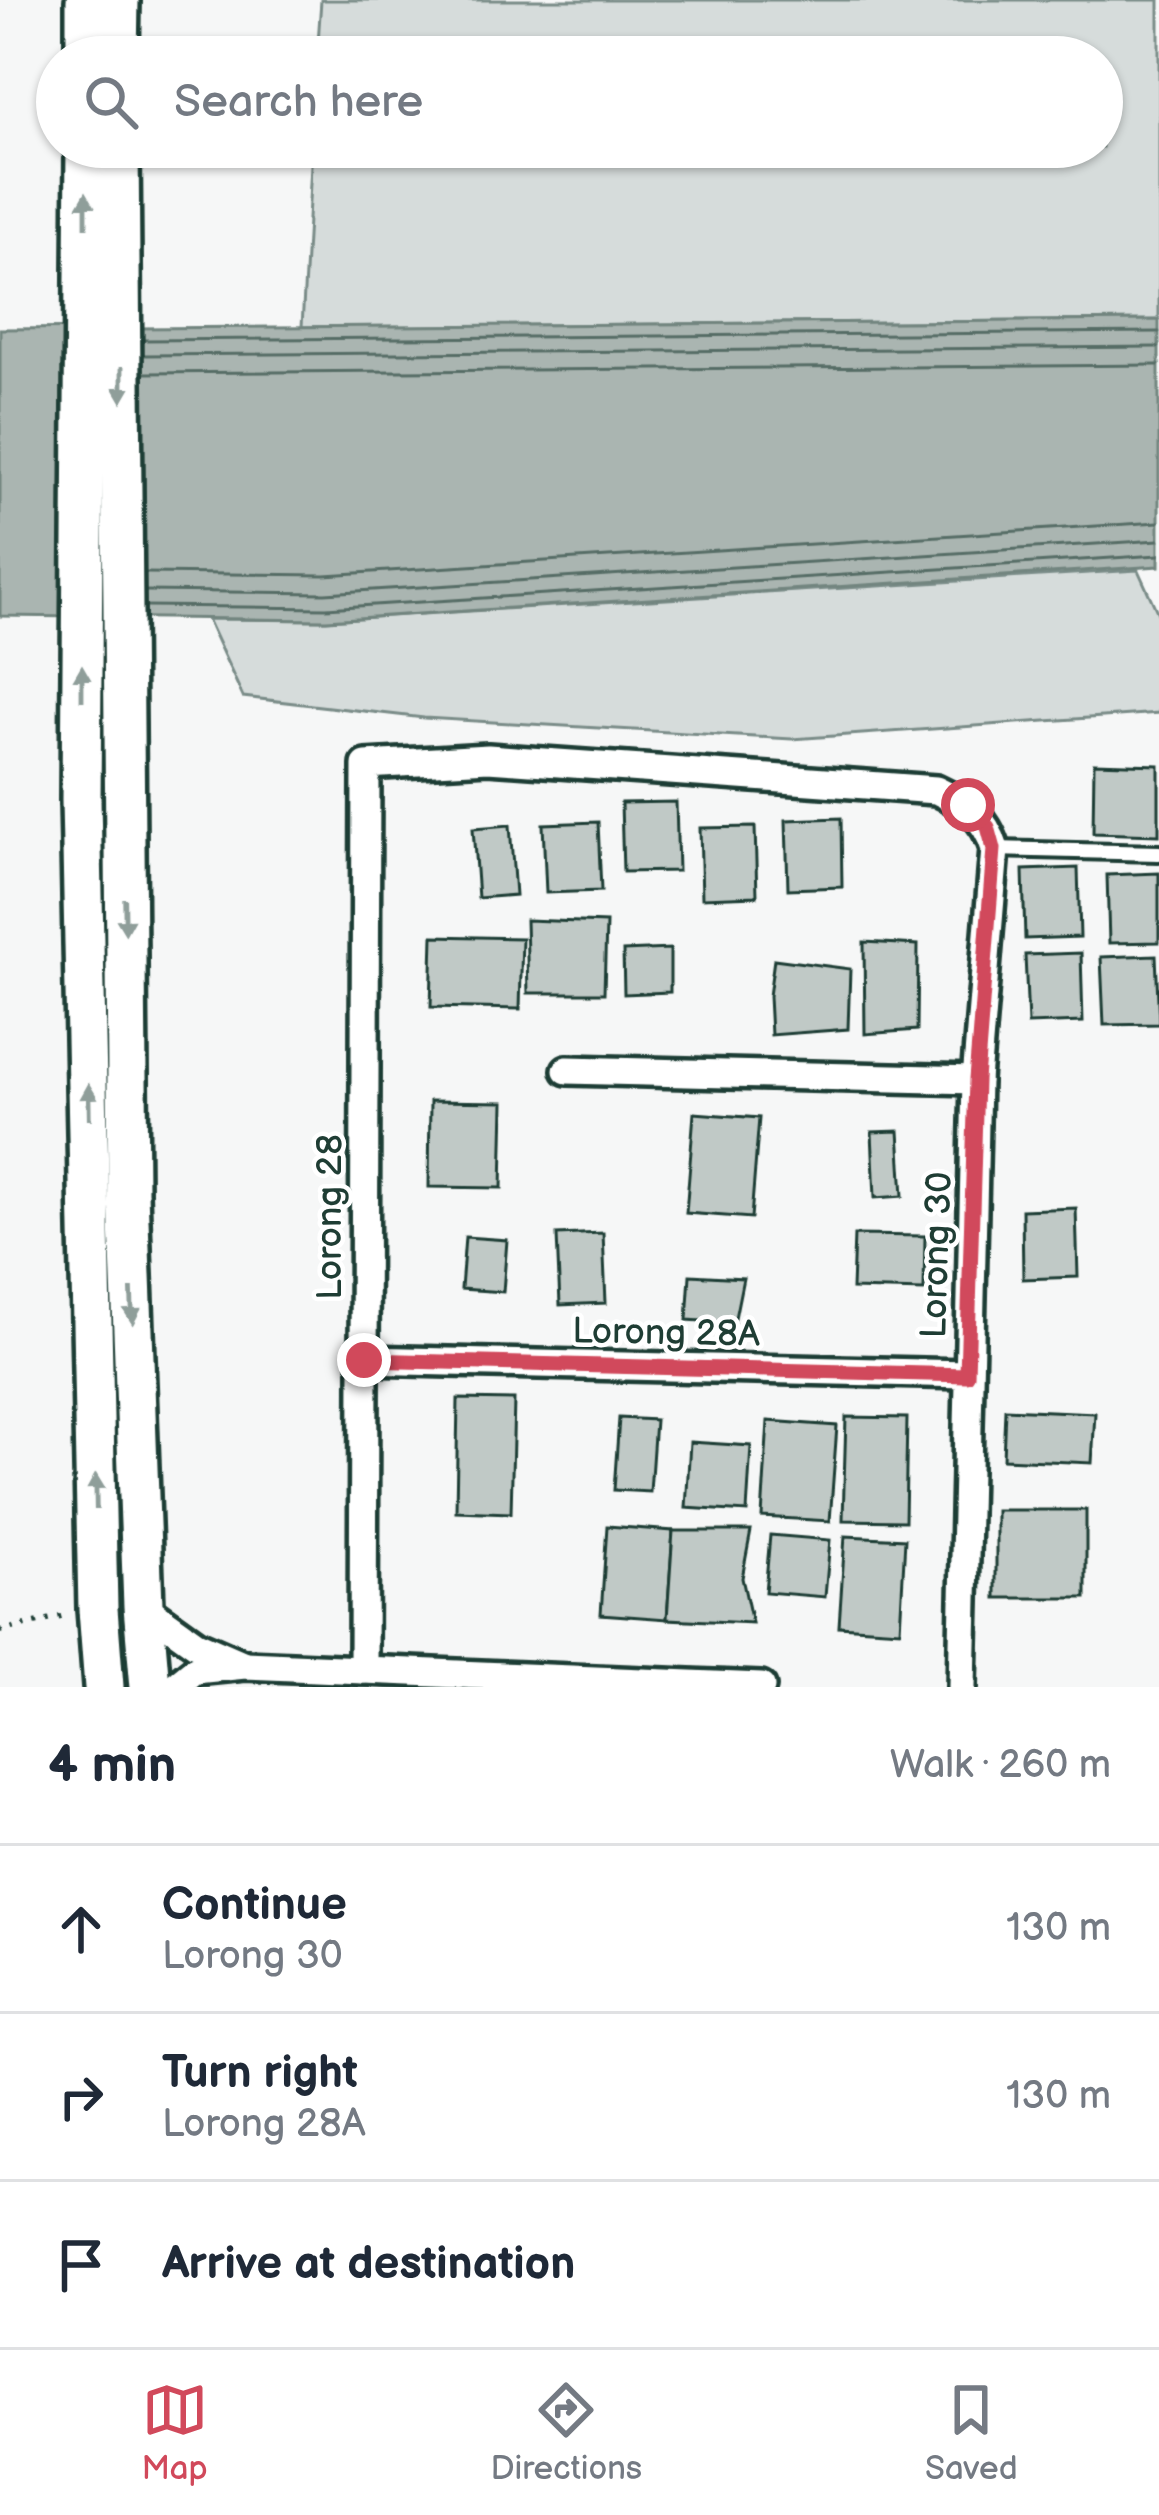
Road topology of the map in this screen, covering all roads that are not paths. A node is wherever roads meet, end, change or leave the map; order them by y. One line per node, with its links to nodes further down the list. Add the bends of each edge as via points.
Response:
1 (86, 0): 3 (main road)
2 (119, 0): 4 (main road)
3 (86, 36)
4 (118, 36)
5 (89, 168): 7 (main road, one-way to 5)
6 (116, 168): 7 (main road)
7 (103, 270): 14 (main road, one-way to 14); 19 (main road, one-way to 7, via 81,800)
8 (991, 838): 9 (lane); 11 (street, Lorong 30); 12 (street, Lorong 28, via 968,805 936,790 488,758 366,765)
9 (1159, 853)
10 (567, 1070): 11 (street)
11 (976, 1080): 13 (street, Lorong 30)
12 (364, 1360): 13 (street, Lorong 28A); 16 (street, Lorong 28)
13 (967, 1375): 23 (street, Lorong 30)
14 (143, 1606): 15 (street, via 196,1644); 20 (main road)
15 (245, 1665): 16 (street); 21 (street, via 195,1670)
16 (363, 1670): 17 (street)
17 (515, 1682): 18 (street)
18 (572, 1683): 22 (street)
19 (104, 1687)
20 (150, 1687)
21 (174, 1687)
22 (761, 1687)
23 (962, 1687)

